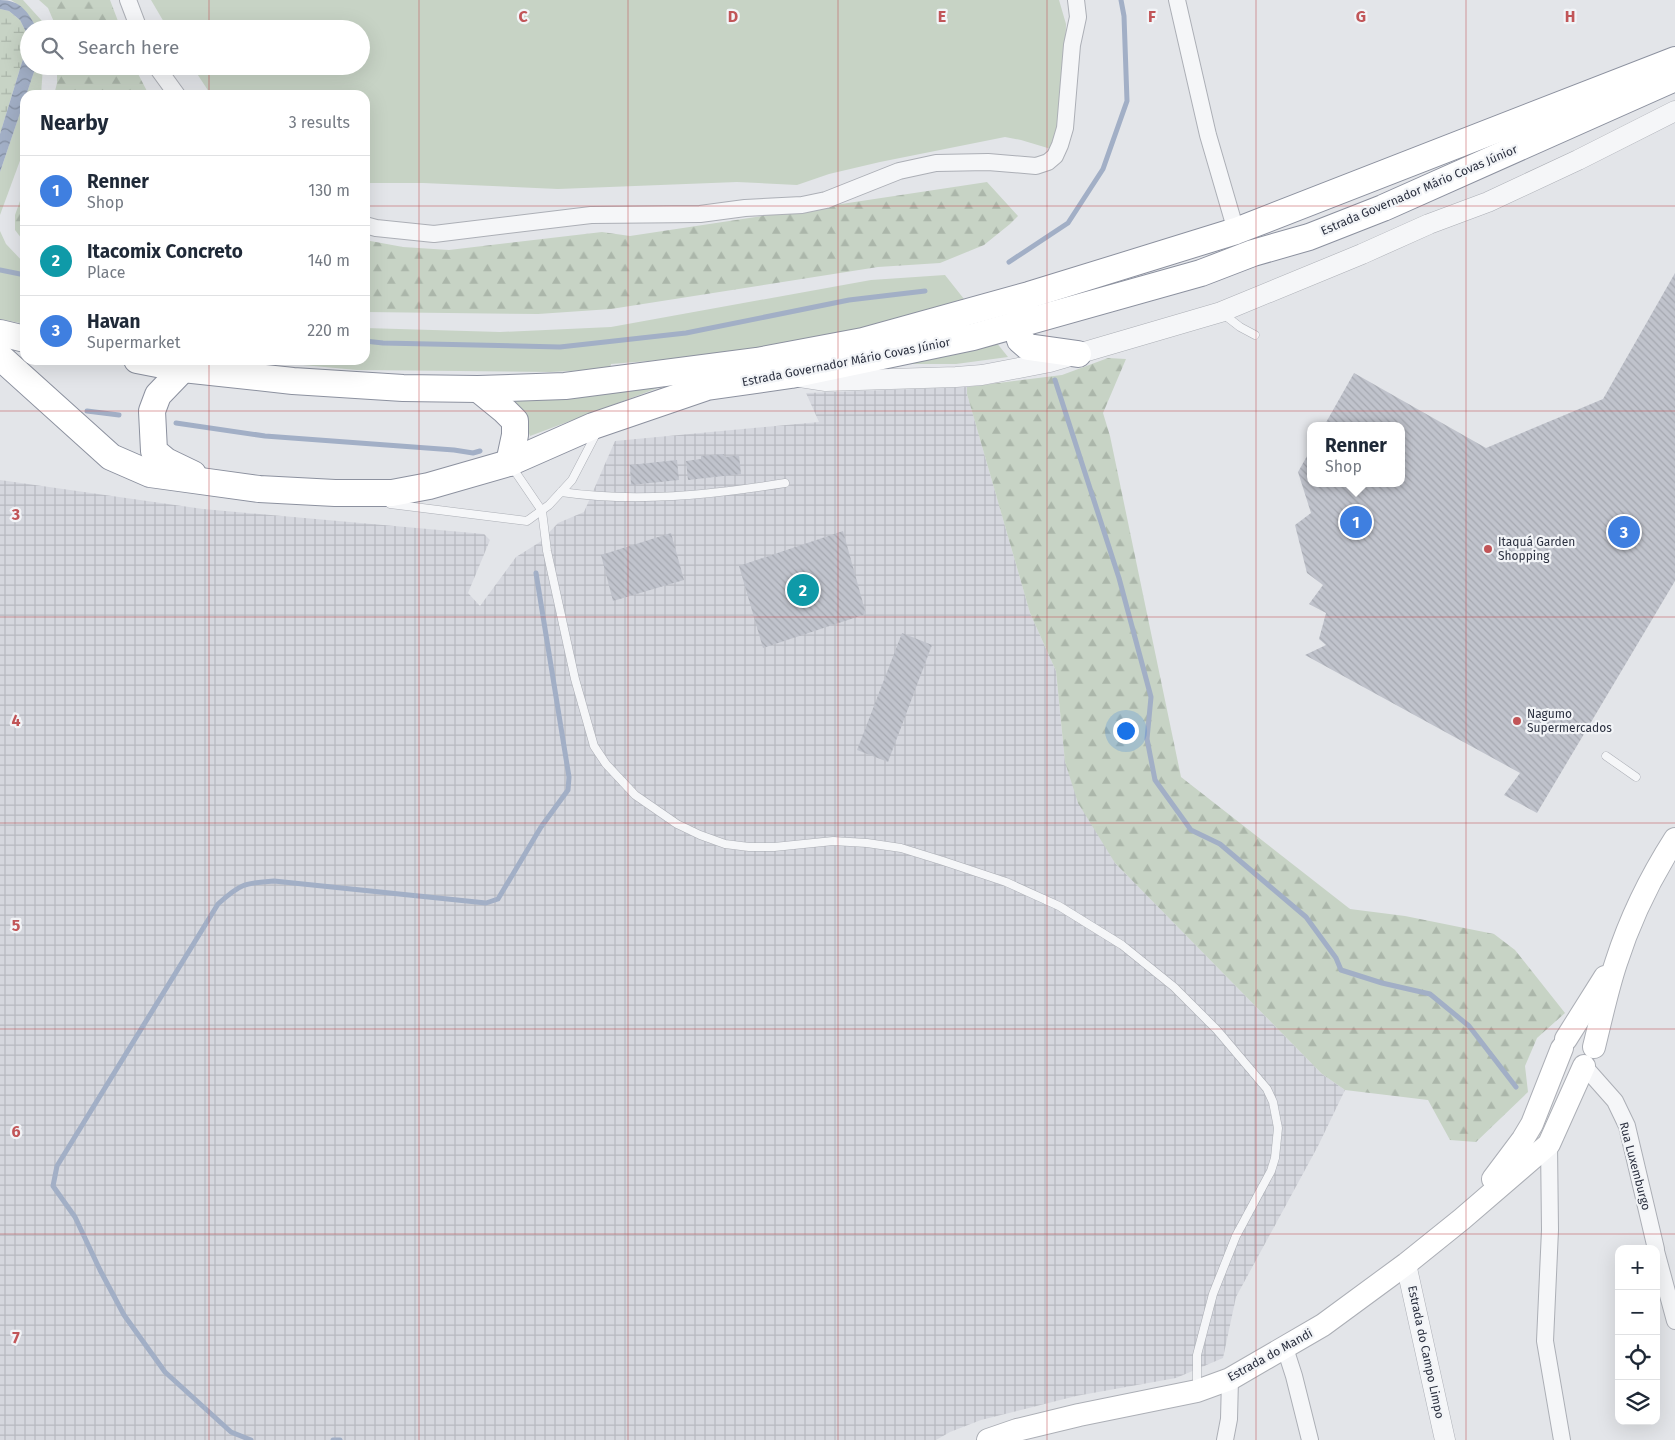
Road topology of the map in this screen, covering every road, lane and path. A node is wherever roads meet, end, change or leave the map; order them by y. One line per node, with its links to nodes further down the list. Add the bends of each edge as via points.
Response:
1 (128, 0): 4 (street)
2 (1076, 0): 10 (street, via 1078,17 1072,45 1065,128 1055,156 1036,166 988,162 936,163 899,171 826,200 700,214 591,215 434,234)
3 (1177, 0): 11 (street, via 1208,135)
4 (135, 20)
5 (1675, 60): 11 (highway, Estrada Governador Mário Covas Júnior)
6 (163, 75): 8 (street)
7 (1675, 78): 14 (highway, Estrada Governador Mário Covas Júnior, via 1383,208 1309,237 1253,253 1201,273)
8 (173, 90)
9 (1675, 111): 13 (street, via 1504,195)
10 (370, 226)
11 (1236, 231): 12 (highway, Estrada Governador Mário Covas Júnior)
12 (1052, 288): 14 (highway, via 1023,309); 23 (highway, Estrada Governador Mário Covas Júnior, via 863,341 757,361 565,386)
13 (1221, 312): 16 (lane); 18 (street)
14 (1017, 324): 18 (highway, via 1020,340 1028,346); 22 (highway, Estrada Governador Mário Covas Júnior, via 964,339)
15 (0, 334): 17 (highway)
16 (1256, 335)
17 (20, 338)
18 (1078, 354): 22 (street, via 1010,371 956,378 826,381)
19 (0, 356): 26 (highway, Estrada Governador Mário Covas Júnior, via 111,456 150,474)
20 (163, 365): 21 (highway, Estrada Governador Mário Covas Júnior)
21 (183, 369): 23 (highway, Estrada Governador Mário Covas Júnior, via 330,384); 26 (highway, via 158,395 152,411 154,451 166,461)
22 (791, 375): 24 (highway, Estrada Governador Mário Covas Júnior, via 707,387)
23 (478, 389): 25 (highway, via 515,421)
24 (602, 423): 25 (highway, Estrada Governador Mário Covas Júnior); 29 (lane, via 572,480)
25 (509, 463): 28 (highway, Estrada Governador Mário Covas Júnior, via 392,493); 32 (lane)
26 (210, 482): 28 (highway, Estrada Governador Mário Covas Júnior)
27 (785, 483): 29 (lane, via 680,497 594,497)
28 (284, 490): 30 (lane)
29 (561, 492): 32 (lane)
30 (372, 502)
31 (381, 503): 32 (lane, via 527,521)
32 (542, 511): 47 (lane, via 547,551 574,679 594,746 635,795 678,824 725,844 749,847 833,841 901,848 1006,882 1059,906 1122,945 1174,987 1217,1030 1267,1089 1278,1128 1275,1158 1236,1236 1213,1294 1198,1355)
33 (1606, 756): 34 (lane)
34 (1636, 777)
35 (1675, 839): 36 (main road, Estrada do Mandi, via 1644,892)
36 (1616, 962): 37 (main road, Estrada do Mandi); 38 (main road, Estrada do Mandi)
37 (1564, 1044): 38 (main road, via 1575,1034 1589,1038); 40 (main road, Estrada do Mandi, via 1524,1139)
38 (1589, 1057): 39 (main road, Estrada do Mandi); 41 (street, Rua Luxemburgo, via 1627,1126)
39 (1549, 1144): 40 (main road, Estrada do Mandi); 52 (street, via 1550,1230 1545,1341)
40 (1462, 1219): 42 (main road, Estrada do Mandi)
41 (1655, 1245)
42 (1406, 1264): 45 (main road, Estrada do Mandi, via 1323,1325); 51 (street, Estrada do Campo Limpo)
43 (1660, 1265): 44 (street, Rua Luxemburgo)
44 (1675, 1322)
45 (1285, 1348): 46 (main road, Estrada do Mandi); 50 (street)
46 (1230, 1379): 47 (main road, Estrada do Mandi); 49 (street)
47 (1197, 1391): 48 (main road, Estrada do Mandi, via 1079,1414)
48 (988, 1440)
49 (1225, 1440)
50 (1310, 1440)
51 (1445, 1440)
52 (1562, 1440)

